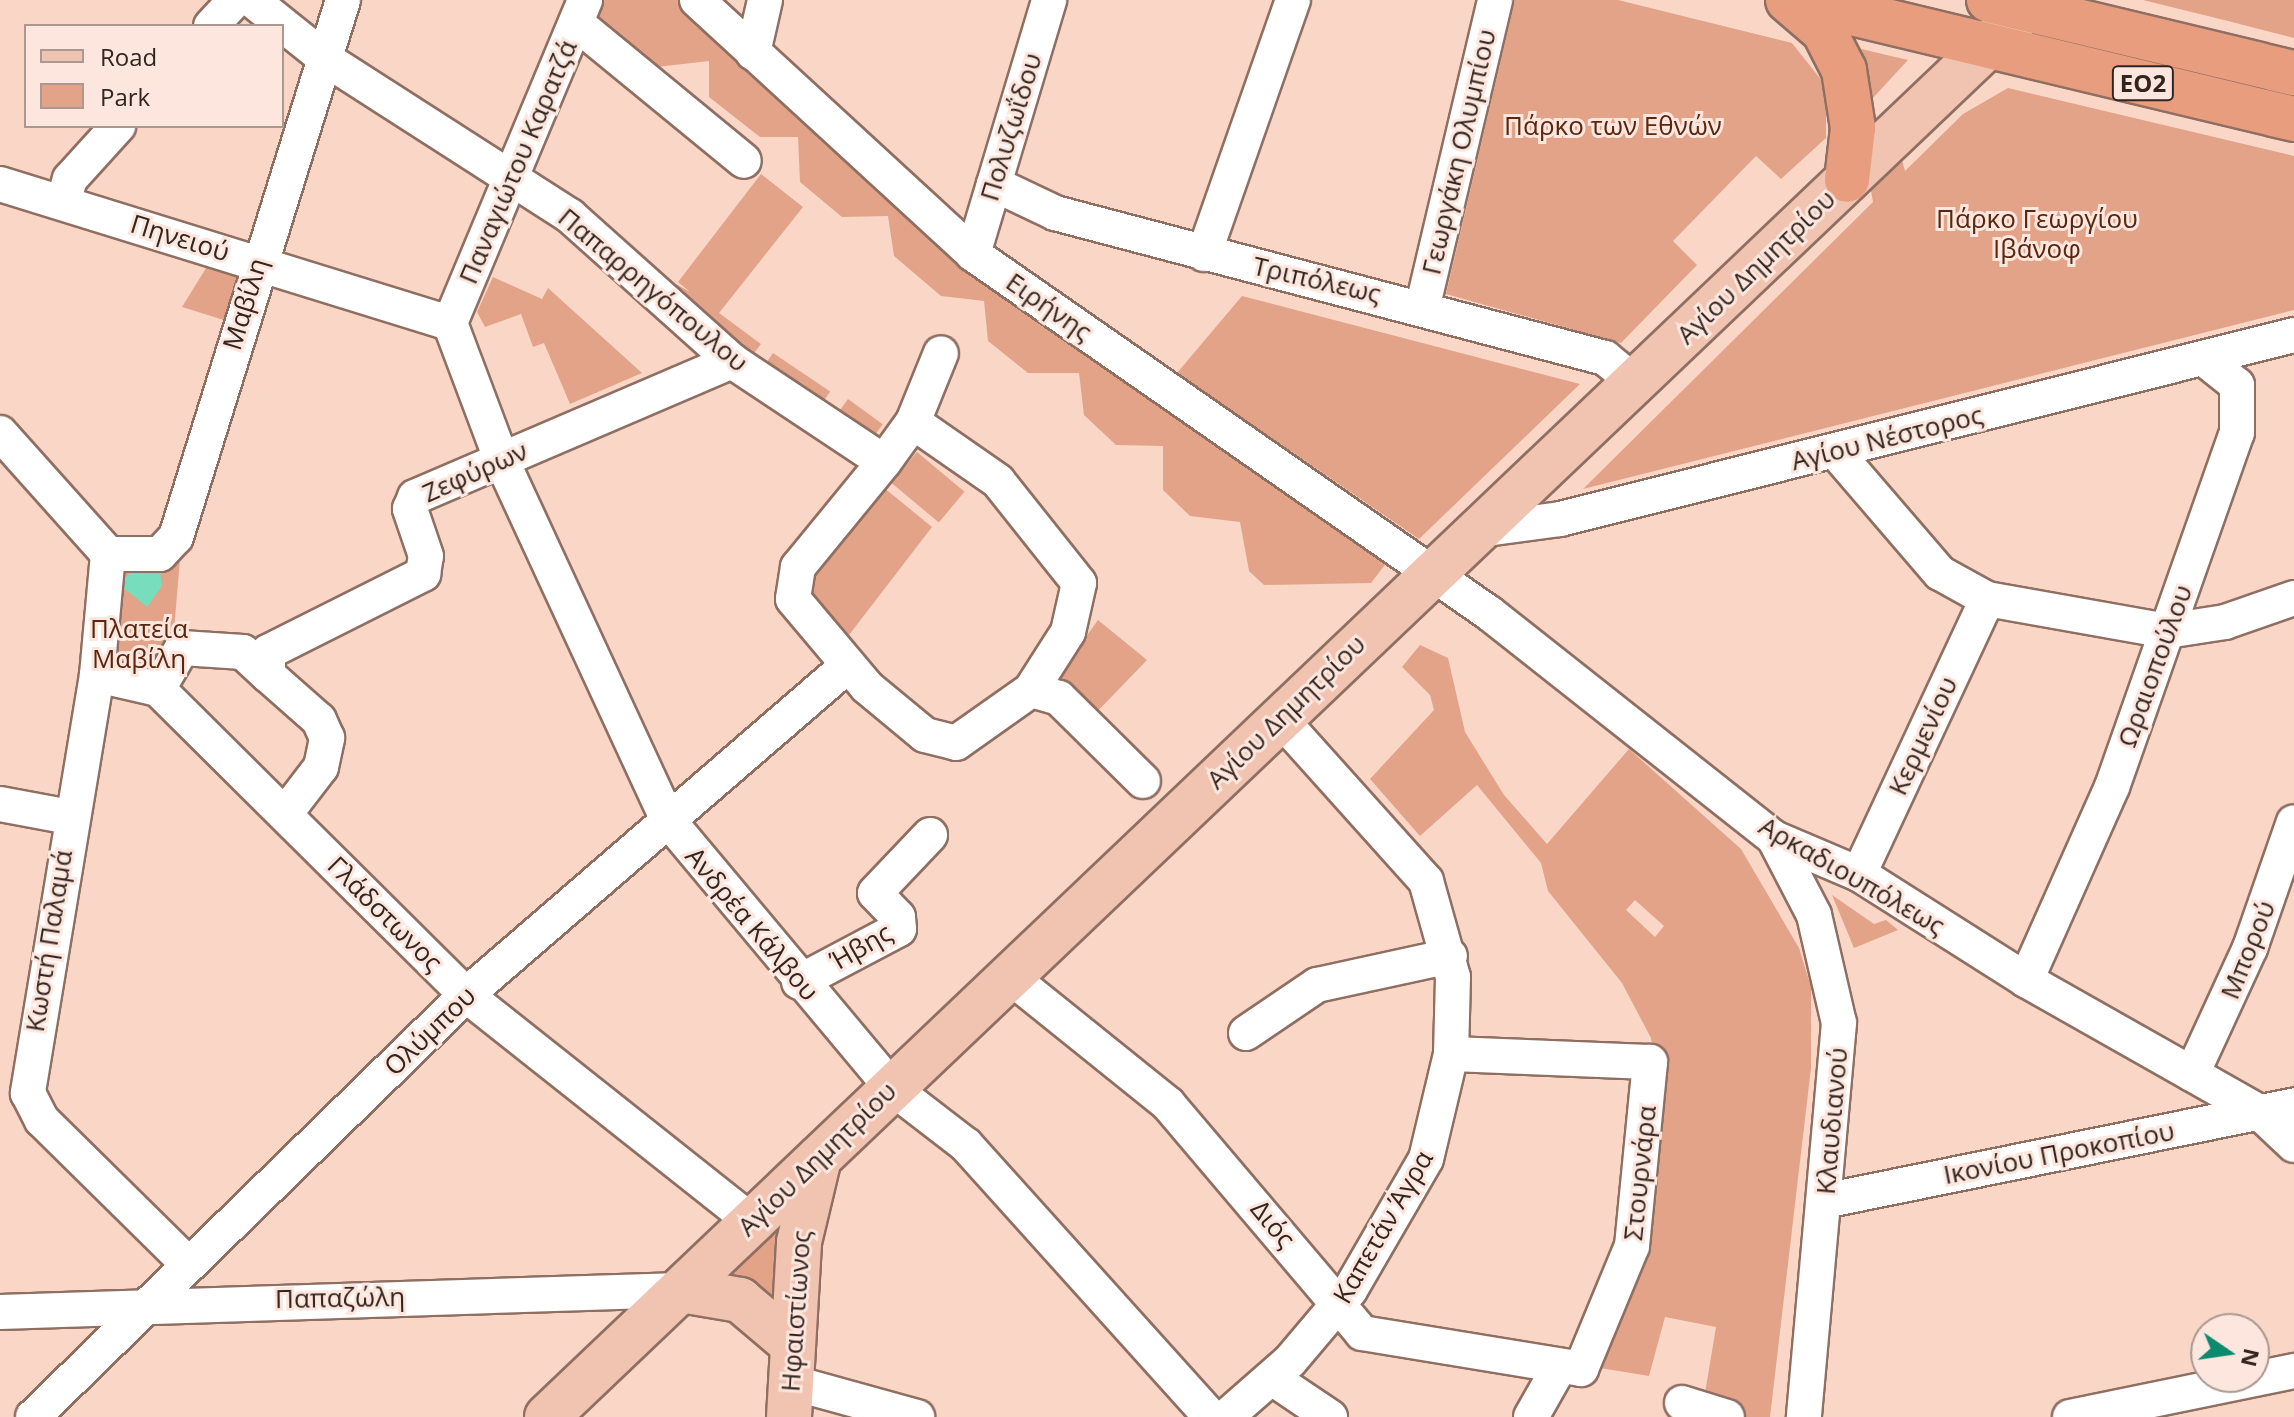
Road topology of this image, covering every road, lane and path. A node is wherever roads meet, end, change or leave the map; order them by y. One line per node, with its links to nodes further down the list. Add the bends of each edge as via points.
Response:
1 (235, 0): 13 (street)
2 (252, 0): 14 (street, Παπαρρηγόπουλου)
3 (343, 0): 18 (street, Μαβίλη)
4 (697, 0): 17 (street, Ειρήνης)
5 (765, 0): 17 (street)
6 (1049, 0): 26 (street, Πολυζωΐδου)
7 (1293, 0): 29 (street)
8 (1495, 0): 31 (street, Γεωργάκη Ολυμπίου)
9 (1788, 0): 24 (highway, via 1824,31 1844,70 1853,128)
10 (1798, 0): 16 (highway, ΕΟ2)
11 (2014, 3): 16 (main road, Αγίου Δημητρίου); 19 (highway, ΕΟ2)
12 (580, 12): 22 (street); 23 (street, Παναγιώτου Καρατζά)
13 (213, 24)
14 (282, 24)
15 (284, 26): 18 (street, Παπαρρηγόπουλου)
16 (1992, 47): 20 (highway, ΕΟ2); 24 (main road, Αγίου Δημητρίου)
17 (753, 53): 28 (street, Ειρήνης)
18 (327, 60): 23 (street, Παπαρρηγόπουλου); 30 (street, Μαβίλη)
19 (2294, 73)
20 (2294, 119)
21 (116, 128): 27 (street, via 70,179)
22 (753, 168)
23 (512, 180): 32 (street, Παναγιώτου Καρατζά); 36 (street, Παπαρρηγόπουλου, via 570,216)
24 (1847, 180): 37 (main road, Αγίου Δημητρίου)
25 (0, 184): 27 (street, Πηνειού)
26 (994, 184): 28 (street, Πολυζωΐδου); 29 (street, Τριπόλεως, via 1055,213)
27 (63, 202): 30 (street, Πηνειού)
28 (973, 254): 45 (street, Ειρήνης)
29 (1204, 254): 31 (street, Τριπόλεως)
30 (258, 261): 32 (street, Πηνειού); 44 (street, Μαβίλη, via 173,544 160,554)
31 (1423, 305): 37 (street, Τριπόλεως, via 1605,358)
32 (450, 323): 41 (street, Ανδρέα Κάλβου)
33 (2294, 335): 35 (street, Αγίου Νέστορος)
34 (941, 353): 38 (street)
35 (2203, 358): 40 (street, Αγίου Νέστορος); 48 (street, Ωραιοπούλου, via 2237,385 2240,419)
36 (732, 361): 41 (street, Ζεφύρων); 42 (street, Παπαρρηγόπουλου)
37 (1635, 382): 43 (main road, Αγίου Δημητρίου)
38 (913, 422): 42 (street); 53 (street, via 998,481 1079,583 1068,632)
39 (0, 433): 44 (street)
40 (1835, 451): 43 (street, Αγίου Νέστορος, via 1544,523); 47 (street, via 1940,573)
41 (501, 459): 50 (street, Ζεφύρων, via 411,502 427,562 423,574 282,639); 59 (street, Ανδρέα Κάλβου)
42 (884, 462): 49 (street, via 798,567 791,588 797,609)
43 (1479, 530): 45 (main road, Αγίου Δημητρίου)
44 (108, 554): 51 (street, Κωστή Παλαμά)
45 (1432, 576): 54 (main road, Αγίου Δημητρίου); 62 (street, Αρκαδιουπόλεως, via 1566,671)
46 (2294, 598): 48 (street, via 2225,622)
47 (1987, 599): 48 (street); 63 (street, Κερμενίου)
48 (2167, 631): 66 (street, Ωραιοπούλου, via 2112,787)
49 (847, 666): 53 (street, via 945,743 966,739); 59 (street, Ολύμπου)
50 (267, 667): 52 (street, via 243,652 182,648); 57 (street, via 319,720 327,738 321,767)
51 (97, 675): 52 (street); 58 (street, Κωστή Παλαμά)
52 (158, 689): 57 (street, Γλάδστωνος)
53 (1031, 690): 55 (street, via 1059,698)
54 (1280, 718): 64 (street, Καπετάν Άγρα, via 1418,868 1436,901); 65 (main road, Αγίου Δημητρίου)
55 (1143, 781)
56 (0, 804): 58 (street)
57 (285, 814): 68 (street, Γλάδστωνος)
58 (70, 817): 79 (street, Κωστή Παλαμά, via 28,1093 42,1120)
59 (668, 820): 67 (street, Ανδρέα Κάλβου); 68 (street, Ολύμπου)
60 (2294, 822): 71 (street, Μπορού, via 2250,948)
61 (930, 835): 67 (street, Ήβης, via 875,893 898,917 899,929)
62 (1774, 838): 63 (street, Αρκαδιουπόλεως); 77 (street, Κλαυδιανού, via 1814,915 1836,1000 1839,1071)
63 (1859, 874): 66 (street, Αρκαδιουπόλεως)
64 (1450, 956): 69 (street, via 1317,985); 70 (street, Καπετάν Άγρα)
65 (1009, 976): 72 (main road, Αγίου Δημητρίου); 82 (street, Διός, via 1168,1104)
66 (2026, 980): 71 (street, Αρκαδιουπόλεως)
67 (799, 982): 72 (street, Ανδρέα Κάλβου)
68 (466, 995): 78 (street, Γλάδστωνος); 79 (street, Ολύμπου)
69 (1246, 1033)
70 (1451, 1054): 82 (street, Καπετάν Άγρα, via 1426,1159); 84 (street, Στουρνάρα, via 1650,1062 1632,1246)
71 (2192, 1074): 74 (street, Αρκαδιουπόλεως)
72 (892, 1088): 76 (main road, Αγίου Δημητρίου); 93 (street, Ανδρέα Κάλβου, via 966,1145)
73 (2294, 1105): 74 (street, Ικονίου Προκοπίου)
74 (2259, 1112): 75 (street, Αρκαδιουπόλεως); 77 (street, Ικονίου Προκοπίου)
75 (2294, 1145)
76 (819, 1158): 78 (main road, Αγίου Δημητρίου); 87 (main road, Ηφαιστίωνος, via 799,1242)
77 (1824, 1201): 89 (street, Κλαυδιανού)
78 (752, 1222): 80 (main road, Αγίου Δημητρίου)
79 (189, 1265): 81 (street, Ολύμπου)
80 (681, 1290): 81 (street, Παπαζώλη); 87 (main road, via 740,1300); 91 (main road, Αγίου Δημητρίου)
81 (151, 1302): 83 (street, Παπαζώλη); 90 (street, Ολύμπου)
82 (1340, 1305): 84 (street, Διός, via 1370,1339); 86 (street, Καπετάν Άγρα)
83 (0, 1312)
84 (1570, 1368): 96 (street, Στουρνάρα)
85 (2294, 1371): 99 (street)
86 (1272, 1378): 94 (street, Καπετάν Άγρα); 95 (street)
87 (790, 1381): 92 (street)
88 (1682, 1403): 97 (street)
89 (1806, 1403): 98 (street)
90 (33, 1417)
91 (547, 1417)
92 (917, 1417)
93 (1211, 1417)
94 (1226, 1417)
95 (1330, 1417)
96 (1531, 1417)
97 (1727, 1417)
98 (1829, 1417)
99 (2070, 1417)

